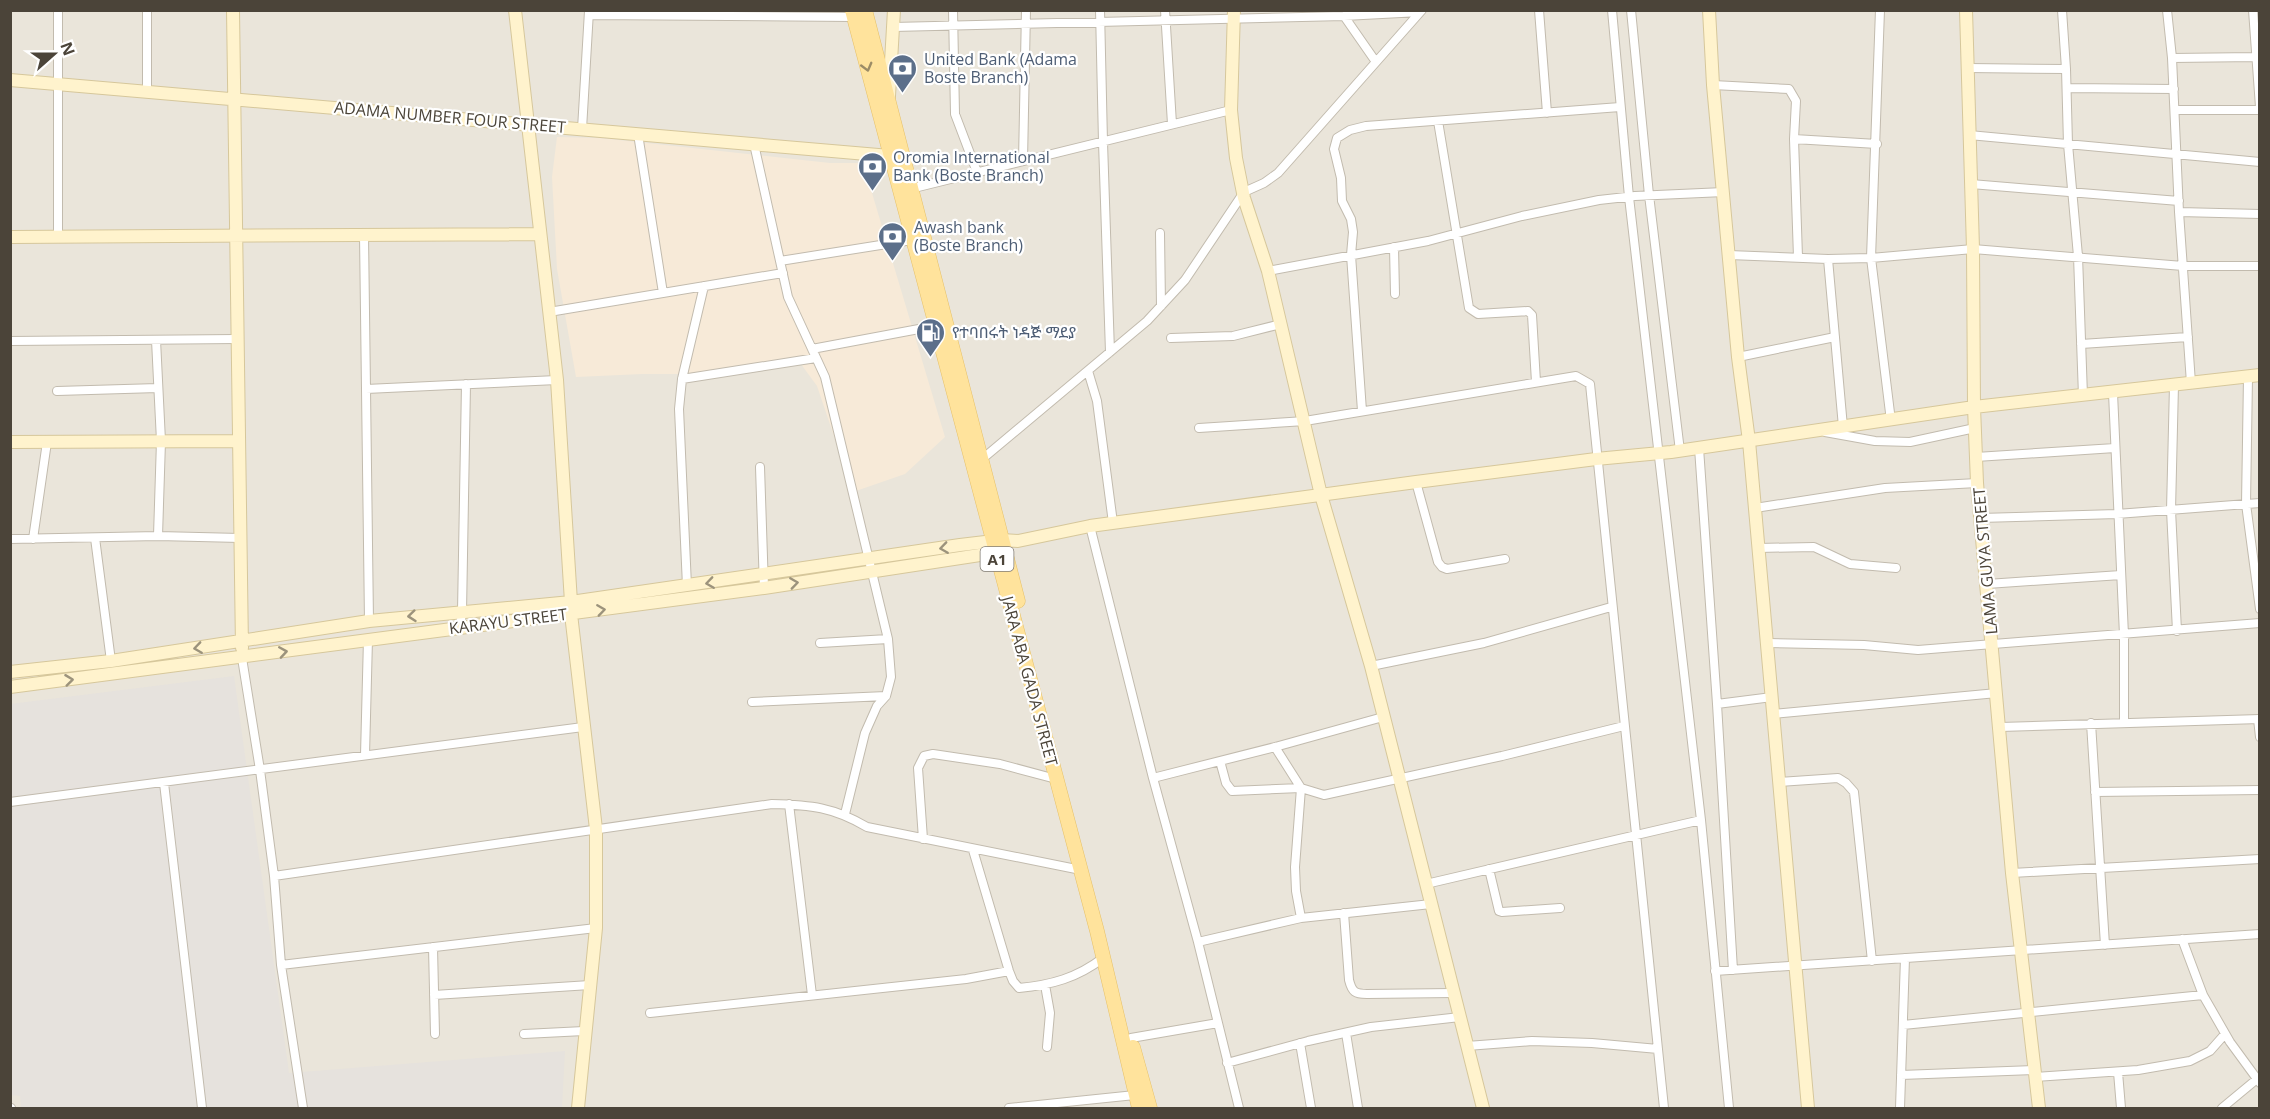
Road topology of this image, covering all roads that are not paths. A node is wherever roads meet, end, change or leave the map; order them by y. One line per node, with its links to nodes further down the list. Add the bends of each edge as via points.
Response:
1 (58, 10): 36 (street)
2 (147, 10): 40 (street)
3 (233, 10): 42 (street)
4 (515, 10): 49 (street)
5 (894, 10): 29 (street)
6 (953, 10): 28 (street)
7 (1026, 10): 27 (street)
8 (1100, 10): 26 (street)
9 (1165, 10): 25 (street)
10 (1539, 10): 47 (street)
11 (1612, 10): 43 (street)
12 (1631, 10): 69 (street)
13 (1709, 10): 37 (street)
14 (1880, 10): 57 (street)
15 (1966, 10): 33 (street, LAMA GUYA STREET)
16 (2062, 10): 34 (street)
17 (2167, 10): 31 (street)
18 (2253, 10): 30 (street)
19 (1421, 11): 24 (street); 32 (street)
20 (589, 13): 21 (street); 51 (street)
21 (704, 13): 22 (street)
22 (857, 13): 41 (main road, JARA ABA GADA STREET / A1); 60 (main road, JARA ABA GADA STREET / A1, one-way to 60)
23 (1234, 15): 24 (street); 25 (street); 45 (street)
24 (1344, 16): 32 (street)
25 (1165, 21): 26 (street); 50 (street)
26 (1101, 22): 27 (street); 55 (street)
27 (1026, 24): 28 (street); 61 (street)
28 (953, 26): 29 (street); 63 (street, via 955,114)
29 (893, 27): 41 (street)
30 (2256, 57): 31 (street); 44 (street)
31 (2172, 58): 39 (street)
32 (1376, 62): 68 (street, via 1278,173)
33 (1968, 68): 34 (street); 53 (street, LAMA GUYA STREET)
34 (2066, 69): 38 (street)
35 (10, 80): 36 (street, ADAMA NUMBER FOUR STREET)
36 (58, 82): 40 (street, ADAMA NUMBER FOUR STREET); 80 (street)
37 (1713, 85): 54 (street, via 1789,89 1796,101); 67 (street)
38 (2067, 88): 39 (street); 58 (street)
39 (2174, 89): 46 (street)
40 (147, 92): 42 (street, ADAMA NUMBER FOUR STREET)
41 (889, 97): 65 (main road, JARA ABA GADA STREET / A1)
42 (234, 98): 49 (street, ADAMA NUMBER FOUR STREET); 78 (street)
43 (1620, 108): 47 (street); 70 (street)
44 (2259, 108): 46 (street)
45 (1231, 110): 50 (street); 68 (street)
46 (2175, 110): 59 (street)
47 (1546, 113): 48 (street)
48 (1438, 121): 75 (street); 84 (street, via 1366,126 1338,138 1334,148 1342,201 1351,219)
49 (527, 124): 51 (street, ADAMA NUMBER FOUR STREET); 76 (street)
50 (1172, 124): 55 (street)
51 (582, 129): 52 (street, ADAMA NUMBER FOUR STREET)
52 (639, 134): 56 (street, ADAMA NUMBER FOUR STREET); 96 (street)
53 (1970, 135): 58 (street); 64 (street, LAMA GUYA STREET)
54 (1794, 140): 57 (street); 87 (street)
55 (1102, 142): 61 (street); 110 (street)
56 (754, 144): 60 (street, ADAMA NUMBER FOUR STREET); 90 (street)
57 (1877, 144): 88 (street)
58 (2068, 144): 59 (street); 66 (street)
59 (2178, 154): 62 (street); 71 (street)
60 (890, 156): 81 (main road, JARA ABA GADA STREET / A1)
61 (1023, 161): 63 (street)
62 (2259, 162)
63 (977, 172): 65 (street)
64 (1971, 184): 66 (street); 83 (street, LAMA GUYA STREET)
65 (910, 189): 145 (main road, JARA ABA GADA STREET / A1)
66 (2071, 191): 71 (street); 86 (street)
67 (1724, 192): 69 (street); 85 (street)
68 (1244, 195): 93 (street); 98 (street, via 1185,280)
69 (1649, 195): 70 (street); 141 (street)
70 (1629, 196): 75 (street); 142 (street)
71 (2179, 201): 72 (street)
72 (2179, 212): 73 (street); 91 (street)
73 (2259, 214)
74 (1161, 233): 98 (street)
75 (1456, 233): 82 (street); 117 (street, via 1469,308 1478,314 1528,311 1532,315)
76 (540, 234): 77 (street); 99 (street)
77 (364, 235): 78 (street); 122 (street)
78 (236, 236): 80 (street); 105 (street)
79 (10, 237): 80 (street)
80 (58, 237)
81 (912, 240): 90 (street); 101 (main road, JARA ABA GADA STREET / A1)
82 (1394, 247): 84 (street); 97 (street)
83 (1973, 249): 86 (street); 88 (street); 126 (street, LAMA GUYA STREET)
84 (1351, 255): 93 (street); 127 (street)
85 (1729, 255): 87 (street); 111 (street)
86 (2078, 256): 91 (street); 108 (street)
87 (1798, 257): 89 (street)
88 (1871, 258): 89 (street); 128 (street)
89 (1828, 259): 102 (street)
90 (780, 261): 94 (street)
91 (2184, 266): 92 (street); 103 (street)
92 (2259, 266)
93 (1268, 271): 100 (street)
94 (783, 273): 95 (street); 109 (street, via 788,297)
95 (704, 286): 96 (street); 115 (street)
96 (663, 293): 99 (street)
97 (1395, 294)
98 (1161, 306): 110 (street)
99 (549, 312): 116 (street)
100 (1281, 324): 104 (street, via 1233,336); 129 (street)
101 (935, 326): 109 (street); 163 (main road, JARA ABA GADA STREET / A1)
102 (1835, 337): 111 (street); 131 (street)
103 (2188, 337): 108 (street); 118 (street)
104 (1171, 338)
105 (237, 339): 106 (street); 135 (street)
106 (156, 340): 107 (street); 121 (street)
107 (10, 341)
108 (2081, 344): 125 (street)
109 (812, 349): 112 (street)
110 (1110, 352): 113 (street)
111 (1738, 357): 136 (street)
112 (816, 358): 115 (street); 165 (street, via 825,377)
113 (1088, 371): 145 (street); 156 (street, via 1097,401)
114 (2254, 376): 118 (street); 151 (street)
115 (682, 379): 173 (street, via 679,409)
116 (557, 380): 119 (street); 175 (street)
117 (1536, 382): 127 (street); 144 (street, via 1576,376 1590,384)
118 (2191, 383): 120 (street)
119 (466, 384): 122 (street); 177 (street)
120 (2175, 385): 124 (street); 153 (street)
121 (158, 388): 123 (street); 134 (street)
122 (366, 389): 178 (street)
123 (57, 391)
124 (2113, 393): 125 (street); 140 (street)
125 (2083, 396): 126 (street)
126 (1974, 407): 128 (street); 132 (street, LAMA GUYA STREET)
127 (1362, 411): 129 (street)
128 (1891, 420): 131 (street)
129 (1305, 421): 130 (street); 149 (street)
130 (1199, 428)
131 (1843, 428): 133 (street)
132 (1975, 428): 133 (street, via 1910,442 1875,441); 143 (street, LAMA GUYA STREET)
133 (1818, 431): 136 (street)
134 (161, 441): 135 (street); 138 (street); 158 (street)
135 (239, 441): 160 (street)
136 (1749, 441): 139 (street); 152 (street)
137 (10, 442): 138 (street)
138 (47, 442): 162 (street)
139 (1699, 448): 141 (street); 198 (street)
140 (2115, 448): 143 (street); 154 (street)
141 (1680, 451): 142 (street)
142 (1660, 453): 144 (street); 223 (street)
143 (1976, 457): 148 (street, LAMA GUYA STREET)
144 (1596, 459): 147 (street); 174 (street)
145 (981, 460): 163 (main road, JARA ABA GADA STREET / A1)
146 (760, 466): 171 (street)
147 (1416, 482): 149 (street); 166 (street, via 1442,567)
148 (1977, 483): 152 (street, via 1886,488); 155 (street, LAMA GUYA STREET)
149 (1320, 495): 156 (street); 191 (street)
150 (2259, 503): 151 (street)
151 (2246, 504): 153 (street); 167 (street)
152 (1755, 508): 164 (street)
153 (2171, 510): 154 (street); 181 (street)
154 (2117, 514): 155 (street); 170 (street)
155 (1980, 518): 172 (street, LAMA GUYA STREET)
156 (1113, 523): 157 (street)
157 (1090, 526): 163 (street); 212 (street)
158 (158, 536): 159 (street); 160 (street)
159 (95, 538): 162 (street); 190 (street)
160 (240, 538): 185 (street)
161 (10, 539): 162 (street)
162 (33, 539)
163 (999, 546): 165 (street, KARAYU STREET, one-way to 165); 169 (street, KARAYU STREET); 213 (main road, JARA ABA GADA STREET / A1); 269 (main road, JARA ABA GADA STREET / A1)
164 (1758, 548): 168 (street, via 1814,547 1850,564); 187 (street)
165 (867, 559): 169 (street); 171 (street, KARAYU STREET)
166 (1505, 559)
167 (2257, 564): 176 (street)
168 (1896, 568)
169 (870, 572): 171 (street, KARAYU STREET, one-way to 169); 184 (street)
170 (2121, 575): 172 (street); 182 (street)
171 (764, 582): 173 (street, KARAYU STREET, one-way to 173); 175 (street, KARAYU STREET, one-way to 171)
172 (1987, 584): 188 (street, LAMA GUYA STREET)
173 (687, 586): 175 (street, KARAYU STREET)
174 (1611, 607): 191 (street, via 1484,643); 204 (street)
175 (571, 608): 177 (street, KARAYU STREET); 180 (street, KARAYU STREET); 205 (street)
176 (2259, 609)
177 (462, 612): 178 (street, KARAYU STREET, one-way to 178); 180 (street)
178 (369, 621): 185 (street, KARAYU STREET)
179 (2259, 623): 181 (street)
180 (460, 627): 183 (street, KARAYU STREET)
181 (2177, 631): 182 (street)
182 (2124, 635): 188 (street); 202 (street)
183 (368, 639): 189 (street, KARAYU STREET, one-way to 183); 209 (street)
184 (888, 639): 186 (street); 195 (street, via 891,676)
185 (242, 642): 189 (street); 190 (street, KARAYU STREET, one-way to 190)
186 (820, 643)
187 (1767, 643): 188 (street, via 1918,650); 196 (street)
188 (1993, 645): 194 (street, LAMA GUYA STREET)
189 (242, 658): 193 (street, KARAYU STREET, one-way to 189); 211 (street)
190 (111, 661): 192 (street, KARAYU STREET)
191 (1371, 666): 200 (street)
192 (10, 672)
193 (10, 687)
194 (1997, 693): 199 (street); 206 (street, LAMA GUYA STREET)
195 (886, 696): 197 (street); 222 (street, via 865,733)
196 (1772, 697): 198 (street); 199 (street)
197 (752, 702)
198 (1717, 704): 251 (street)
199 (1773, 714): 215 (street)
200 (1383, 717): 208 (street); 214 (street)
201 (2259, 719): 202 (street); 207 (street)
202 (2124, 722): 203 (street)
203 (2091, 723): 206 (street); 219 (street)
204 (1624, 726): 214 (street); 225 (street)
205 (583, 727): 209 (street); 224 (street)
206 (2000, 727): 232 (street, LAMA GUYA STREET)
207 (2259, 737)
208 (1275, 747): 210 (street); 217 (street)
209 (365, 755): 211 (street)
210 (1220, 761): 212 (street); 217 (street, via 1232,791)
211 (260, 770): 216 (street); 233 (street)
212 (1153, 778): 242 (street)
213 (1056, 779): 226 (street, via 999,764 933,753 924,756 918,768); 231 (main road, JARA ABA GADA STREET / A1)
214 (1398, 779): 217 (street, via 1324,795); 234 (street)
215 (1779, 782): 248 (street, via 1838,778 1854,792); 250 (street)
216 (164, 783): 220 (street); 282 (street)
217 (1301, 788): 238 (street, via 1295,867)
218 (2259, 790): 219 (street)
219 (2095, 792): 229 (street)
220 (10, 802)
221 (789, 804): 222 (street); 224 (street); 258 (street)
222 (845, 814): 226 (street, via 867,827)
223 (1701, 820): 225 (street); 253 (street)
224 (596, 830): 233 (street); 239 (street)
225 (1635, 835): 230 (street); 274 (street)
226 (923, 839): 227 (street)
227 (974, 850): 231 (street); 252 (street)
228 (2259, 859): 229 (street)
229 (2099, 868): 232 (street); 243 (street)
230 (1489, 869): 234 (street); 236 (street, via 1497,907 1502,912)
231 (1080, 870): 246 (main road, JARA ABA GADA STREET / A1)
232 (2012, 873): 245 (street, LAMA GUYA STREET)
233 (274, 876): 249 (street)
234 (1426, 884): 235 (street)
235 (1431, 904): 237 (street); 256 (street)
236 (1560, 908)
237 (1344, 913): 238 (street); 256 (street, via 1349,980 1357,994)
238 (1301, 918): 242 (street)
239 (596, 928): 244 (street); 254 (street)
240 (2259, 934): 241 (street)
241 (2182, 939): 243 (street); 259 (street)
242 (1198, 942): 263 (street)
243 (2105, 945): 245 (street)
244 (433, 947): 249 (street); 257 (street)
245 (2021, 950): 247 (street); 260 (street, LAMA GUYA STREET)
246 (1103, 958): 255 (street, via 1088,970); 280 (main road, JARA ABA GADA STREET / A1)
247 (1905, 958): 248 (street); 264 (street)
248 (1872, 961): 250 (street)
249 (281, 965): 283 (street)
250 (1795, 966): 251 (street); 293 (street)
251 (1732, 970): 253 (street)
252 (1009, 971): 255 (street, via 1019,988); 258 (street)
253 (1715, 971): 292 (street)
254 (590, 985): 257 (street); 265 (street)
255 (1045, 986): 273 (street, via 1050,1013)
256 (1453, 993): 262 (street)
257 (434, 995): 267 (street)
258 (812, 995): 261 (street)
259 (2203, 995): 260 (street); 270 (street)
260 (2029, 1012): 264 (street); 277 (street, LAMA GUYA STREET)
261 (650, 1013)
262 (1460, 1017): 266 (street); 272 (street)
263 (1218, 1023): 269 (street); 275 (street)
264 (1902, 1024): 278 (street)
265 (584, 1031): 268 (street); 284 (street)
266 (1346, 1033): 271 (street); 289 (street)
267 (435, 1034)
268 (524, 1034)
269 (1131, 1038): 286 (main road, JARA ABA GADA STREET / A1)
270 (2228, 1038): 276 (street, via 2190,1061); 279 (street)
271 (1300, 1043): 275 (street); 288 (street)
272 (1467, 1046): 274 (street, via 1532,1041); 290 (street)
273 (1047, 1047)
274 (1658, 1049): 291 (street)
275 (1227, 1063): 287 (street)
276 (2118, 1072): 277 (street); 296 (street)
277 (2035, 1074): 278 (street); 295 (street, LAMA GUYA STREET)
278 (1900, 1075): 294 (street)
279 (2258, 1081): 297 (street)
280 (1137, 1102): 281 (street)
281 (1072, 1105): 285 (street)
282 (202, 1108)
283 (303, 1108)
284 (578, 1108)
285 (1009, 1108)
286 (1150, 1108)
287 (1239, 1108)
288 (1311, 1108)
289 (1358, 1108)
290 (1483, 1108)
291 (1664, 1108)
292 (1729, 1108)
293 (1808, 1108)
294 (1900, 1108)
295 (2039, 1108)
296 (2121, 1108)
297 (2222, 1108)

